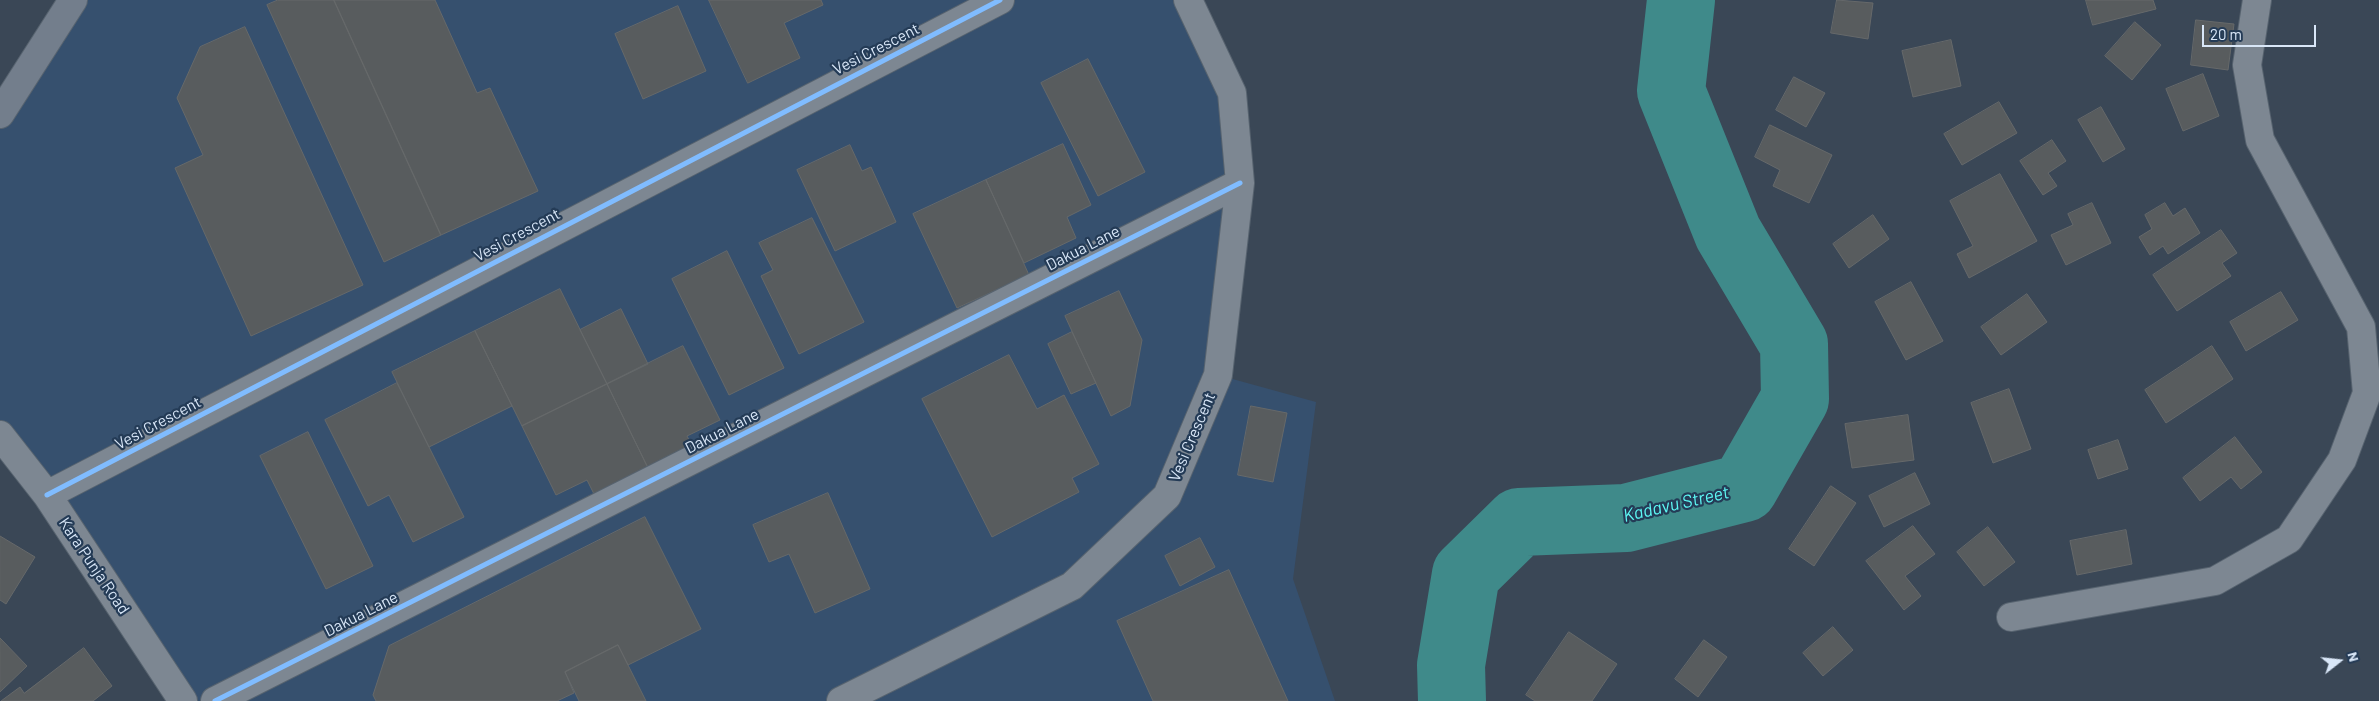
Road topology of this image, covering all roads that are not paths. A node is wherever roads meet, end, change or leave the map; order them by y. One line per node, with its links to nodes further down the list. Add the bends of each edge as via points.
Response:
1 (73, 0): 5 (main road)
2 (1000, 0): 8 (street, Vesi Crescent)
3 (1188, 0): 6 (street, Vesi Crescent, via 1232,93)
4 (2257, 0): 9 (street, via 2247,65 2260,140 2361,327 2367,394 2342,460 2289,539 2215,581)
5 (0, 114)
6 (1240, 183): 11 (street, Dakua Lane); 12 (street, Vesi Crescent, via 1218,375 1167,496 1072,586)
7 (0, 436): 8 (street, Kara Punja Road)
8 (47, 495): 10 (street, Kara Punja Road)
9 (2011, 617)
10 (183, 701)
11 (215, 701)
12 (841, 701)

